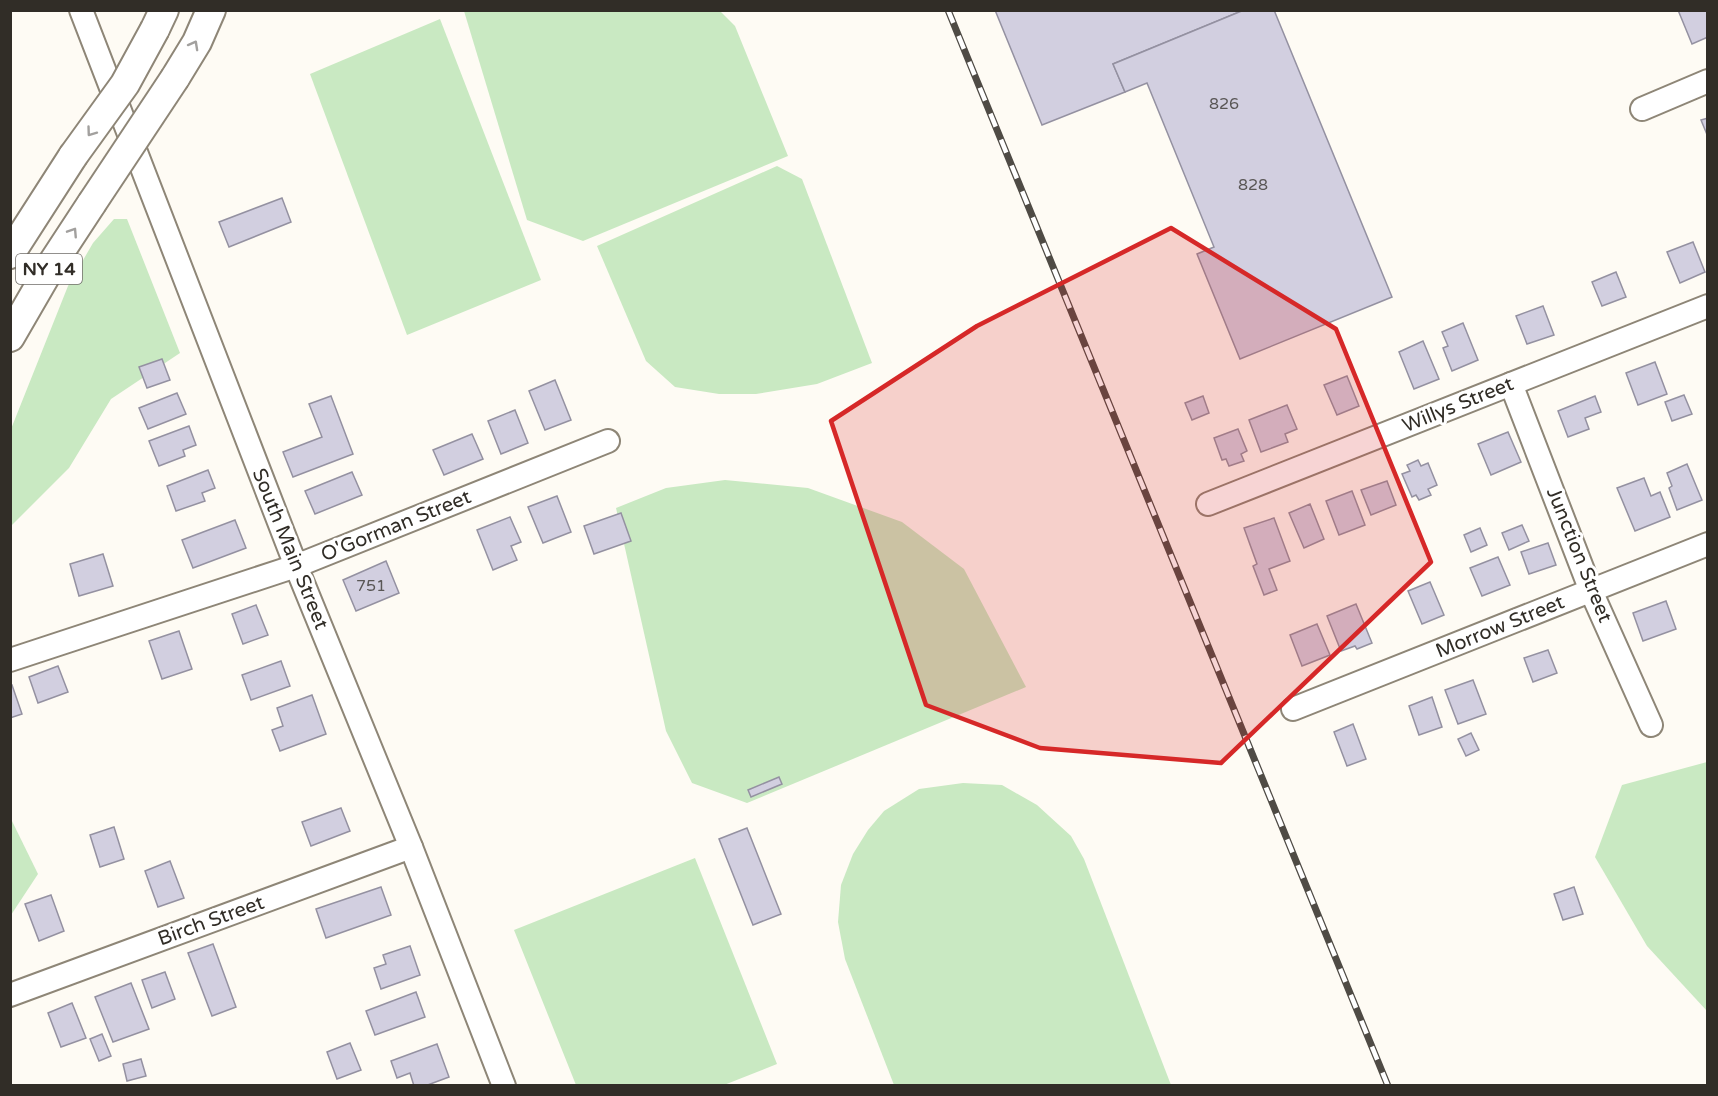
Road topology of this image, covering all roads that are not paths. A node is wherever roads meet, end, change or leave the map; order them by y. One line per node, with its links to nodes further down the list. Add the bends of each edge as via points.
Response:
1 (81, 10): 13 (street, South Main Street)
2 (211, 10): 8 (main road, NY 14, one-way to 2, bridge, via 175,78)
3 (159, 20): 6 (main road, NY 14, one-way to 6, bridge, via 125,84)
4 (1707, 81): 5 (street)
5 (1642, 109)
6 (10, 254)
7 (1707, 306): 9 (street, Willys Street)
8 (10, 336)
9 (1511, 384): 11 (street, Willys Street); 14 (street, Junction Street)
10 (608, 441): 13 (street, O'Gorman Street)
11 (1208, 504)
12 (1707, 544): 14 (street, Morrow Street)
13 (296, 566): 15 (street, O'Gorman Street); 18 (street, South Main Street)
14 (1591, 591): 16 (street, Morrow Street); 17 (street, Junction Street)
15 (10, 660)
16 (1293, 709)
17 (1652, 725)
18 (411, 847): 19 (street, Birch Street); 20 (street, South Main Street)
19 (10, 995)
20 (504, 1086)

